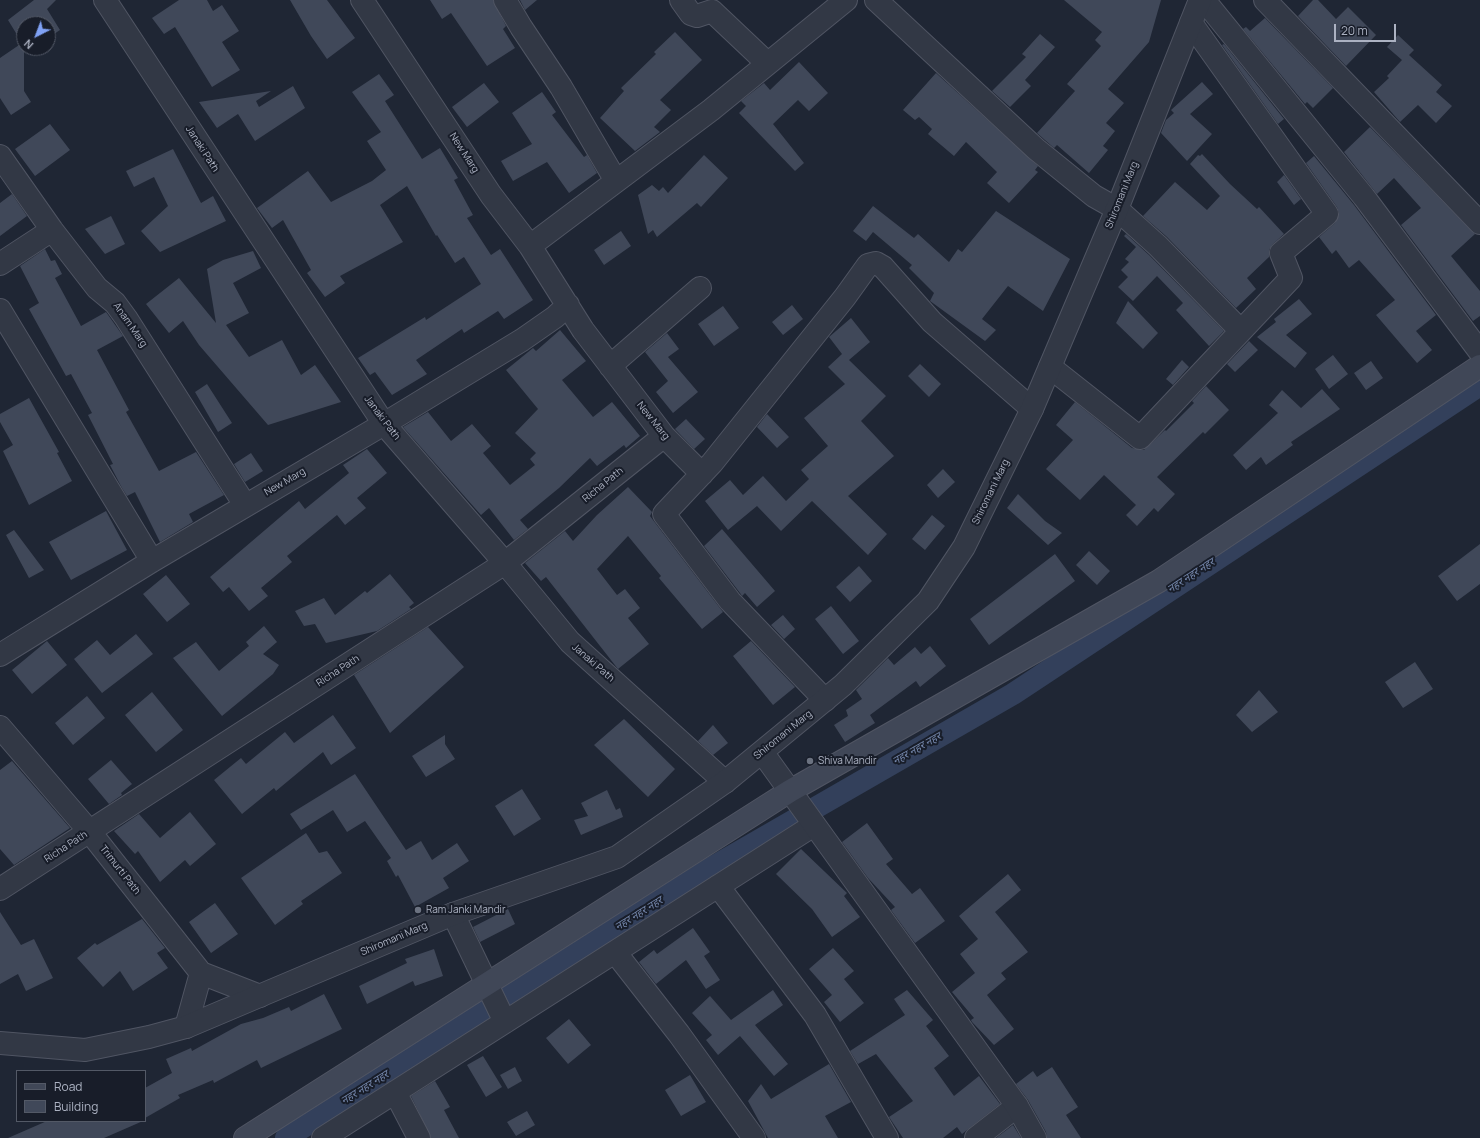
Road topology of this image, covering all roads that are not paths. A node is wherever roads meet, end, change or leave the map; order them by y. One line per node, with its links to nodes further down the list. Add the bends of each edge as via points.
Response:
1 (105, 0): 28 (street, Janaki Path)
2 (362, 0): 17 (street, New Marg, via 491,195)
3 (505, 0): 13 (street, via 561,87)
4 (681, 0): 11 (street, via 691,14 697,16 712,11)
5 (846, 0): 11 (street)
6 (876, 0): 14 (street, via 1036,149 1094,196)
7 (1200, 0): 10 (street, Shiromani Marg)
8 (1204, 0): 23 (street, via 1364,197)
9 (1265, 0): 15 (street)
10 (1191, 23): 14 (street, Shiromani Marg); 22 (street, via 1327,214 1281,253 1291,278)
11 (767, 63): 13 (street, via 711,110)
12 (0, 156): 16 (street, Anam Marg)
13 (616, 181): 17 (street)
14 (1117, 209): 22 (street, via 1158,246); 26 (street, Shiromani Marg)
15 (1480, 223)
16 (52, 230): 18 (street); 31 (street, Anam Marg, via 97,288 115,303 126,318)
17 (530, 246): 20 (street, New Marg)
18 (0, 264)
19 (700, 288): 24 (street)
20 (568, 305): 24 (street, New Marg); 28 (street, New Marg, via 522,340)
21 (0, 310): 32 (street)
22 (1241, 331): 26 (street, via 1140,438)
23 (1480, 352)
24 (610, 366): 29 (street, New Marg)
25 (1480, 366): 39 (main road, via 1159,580)
26 (1050, 367): 27 (street, Shiromani Marg)
27 (1032, 409): 30 (street, via 932,322 883,267 876,263 868,265); 35 (street, Shiromani Marg, via 964,547 928,601 843,686)
28 (384, 424): 31 (street, New Marg); 33 (street, Janaki Path)
29 (664, 436): 30 (street, New Marg); 33 (street, Richa Path)
30 (702, 474): 35 (street, via 664,514 730,601)
31 (245, 505): 32 (street, New Marg)
32 (152, 561): 34 (street, New Marg)
33 (505, 563): 38 (street, Janaki Path, via 570,642); 40 (street, Richa Path)
34 (0, 655)
35 (825, 700): 37 (street, Shiromani Marg)
36 (0, 727): 40 (street, Trimurti Path)
37 (762, 752): 38 (street, Shiromani Marg); 39 (street)
38 (725, 782): 43 (street, Shiromani Marg, via 617,857)
39 (804, 810): 41 (street); 46 (main road); 52 (street)
40 (90, 832): 42 (street, Richa Path); 45 (street, Trimurti Path)
41 (718, 886): 44 (street); 57 (street, via 815,1015)
42 (0, 889)
43 (453, 914): 46 (street); 47 (street, Shiromani Marg)
44 (615, 952): 48 (street); 56 (street, via 679,1034)
45 (201, 973): 47 (street); 49 (street)
46 (487, 984): 48 (street); 53 (main road)
47 (260, 996): 49 (street, Shiromani Marg)
48 (505, 1022): 51 (street)
49 (186, 1027): 50 (street, Shiromani Marg, via 84,1050)
50 (0, 1044)
51 (395, 1092): 54 (street); 55 (street)
52 (1017, 1106): 58 (street); 59 (street)
53 (245, 1138)
54 (323, 1138)
55 (420, 1138)
56 (754, 1138)
57 (887, 1138)
58 (976, 1138)
59 (1035, 1138)

